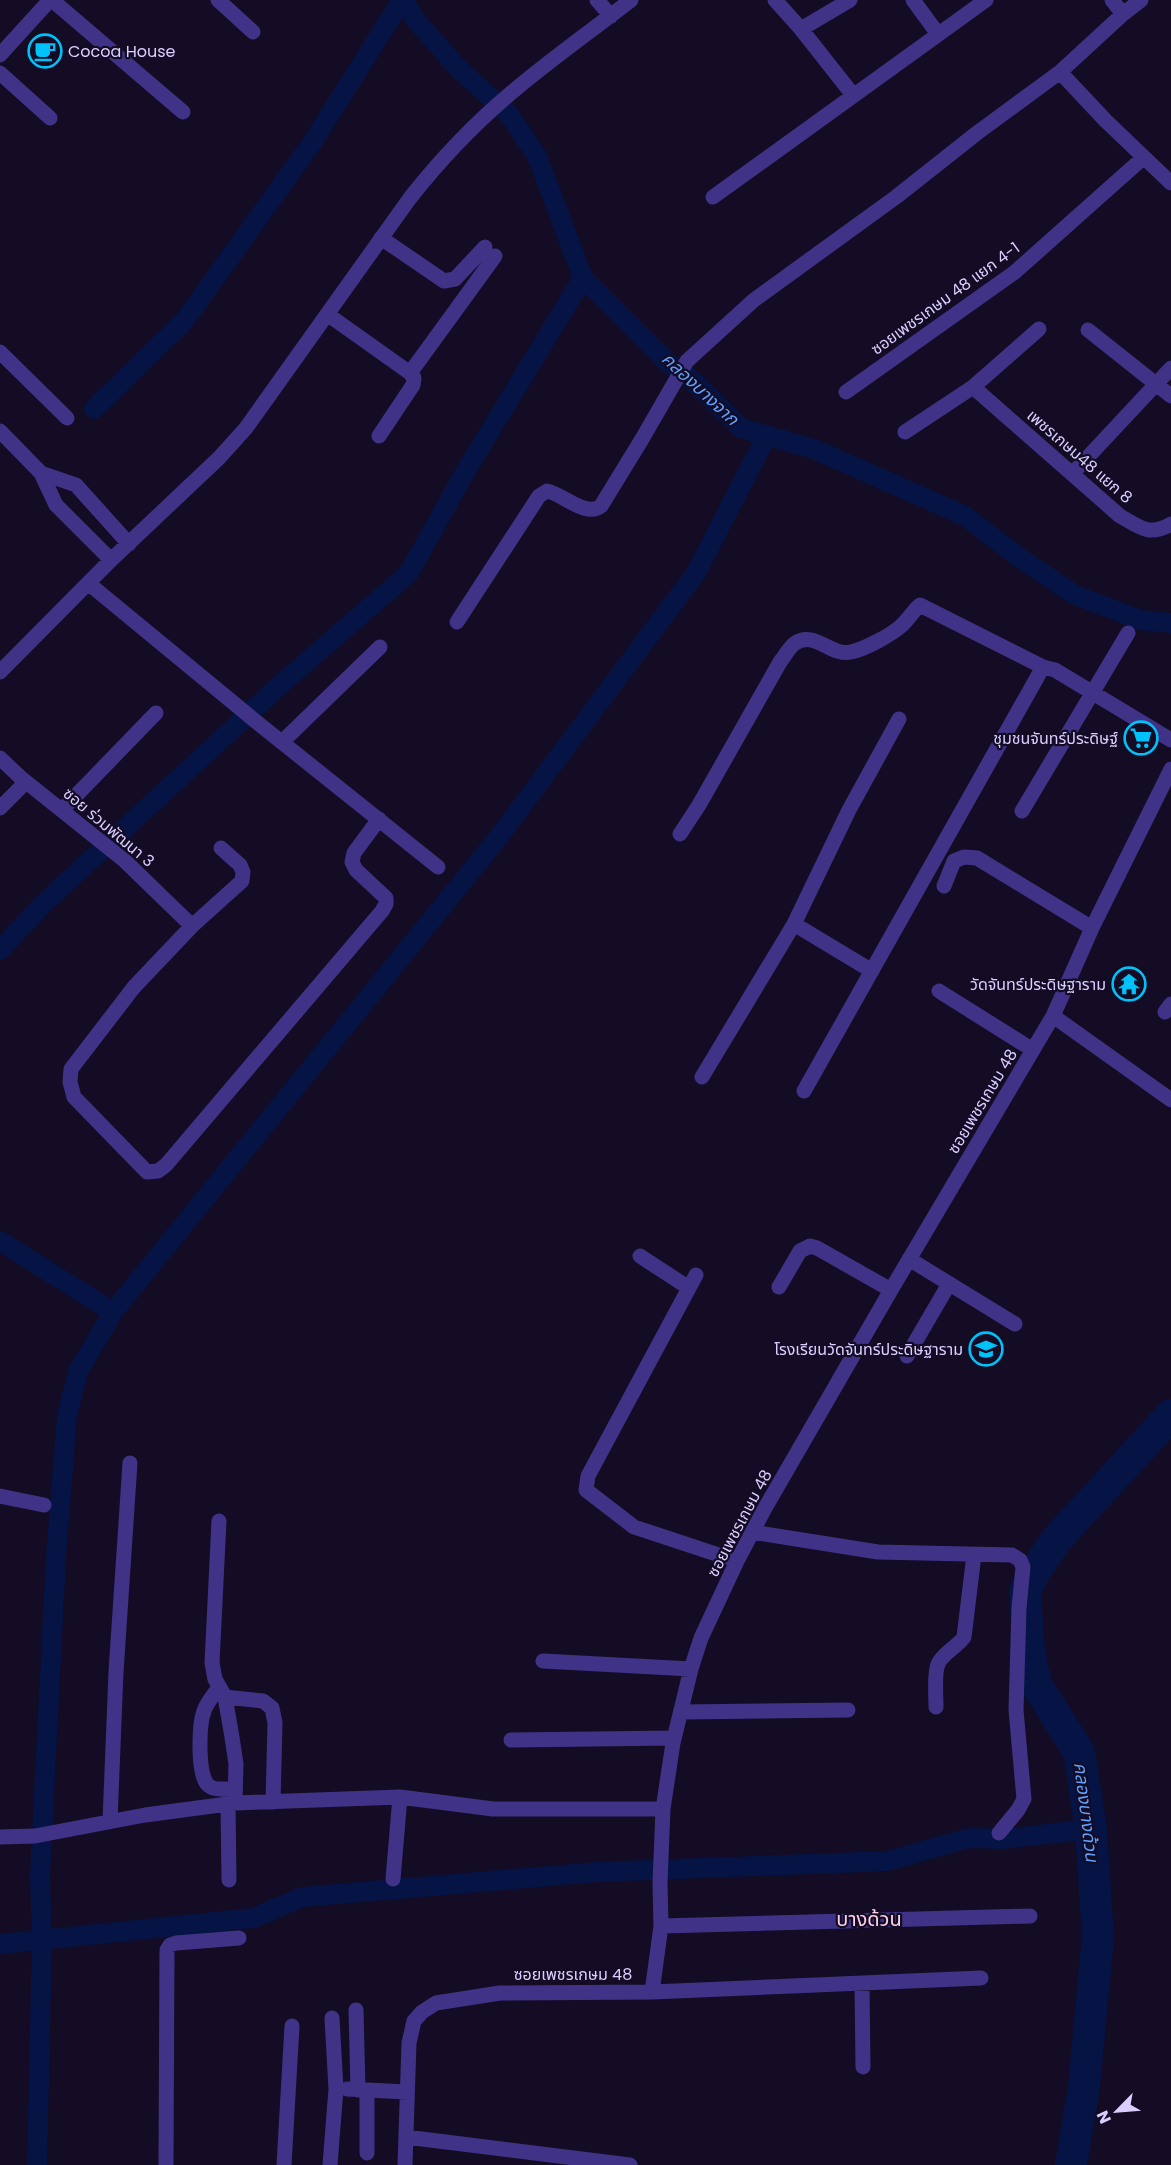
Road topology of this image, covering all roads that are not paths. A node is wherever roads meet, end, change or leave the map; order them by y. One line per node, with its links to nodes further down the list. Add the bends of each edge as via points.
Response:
1 (51, 0): 16 (street); 20 (street)
2 (218, 0): 14 (street)
3 (597, 0): 12 (street)
4 (631, 0): 12 (street)
5 (774, 0): 13 (street)
6 (850, 0): 13 (street)
7 (913, 0): 15 (street)
8 (986, 0): 15 (street)
9 (1112, 0): 11 (street)
10 (1142, 0): 11 (street)
11 (1123, 14): 17 (street)
12 (611, 16): 25 (street, via 476,124 429,173)
13 (801, 29): 19 (street)
14 (253, 32)
15 (938, 34): 19 (street)
16 (0, 55)
17 (1060, 72): 22 (street); 46 (street, via 754,300 687,361 601,506 588,510 547,491 539,496)
18 (0, 73): 21 (street)
19 (853, 95): 24 (street)
20 (183, 112)
21 (50, 118)
22 (1143, 158): 23 (street); 34 (street, ซอยเพชรเกษม 48 แยก 4-1, via 1015,272)
23 (1171, 183)
24 (713, 197)
25 (381, 238): 26 (street); 31 (street, via 444,281 455,279 490,251)
26 (327, 314): 31 (street); 43 (street, via 246,428)
27 (1039, 329): 33 (street)
28 (1088, 330): 32 (street)
29 (0, 352): 36 (street)
30 (1171, 368): 32 (street)
31 (410, 373): 39 (street, via 413,385)
32 (1156, 384): 35 (street); 41 (street)
33 (973, 387): 38 (street); 41 (street, เพชรเกษม48 แยก 8)
34 (846, 392)
35 (1171, 396)
36 (66, 418)
37 (0, 431): 40 (street)
38 (905, 432)
39 (379, 436)
40 (41, 473): 43 (street, via 76,486); 44 (street, via 56,505)
41 (1071, 474): 42 (street, เพชรเกษม48 แยก 8, via 1120,516 1143,529 1154,532)
42 (1171, 524)
43 (129, 544): 44 (street)
44 (111, 560): 45 (street)
45 (88, 583): 50 (street); 55 (street)
46 (457, 622)
47 (1128, 633): 51 (street)
48 (380, 647): 55 (street)
49 (1043, 667): 51 (street); 63 (street, via 920,605 901,626 855,651 839,653 821,643 803,640 793,644); 70 (street)
50 (0, 672)
51 (1093, 693): 54 (street); 61 (street)
52 (156, 714): 60 (street)
53 (900, 719): 67 (street, via 849,810)
54 (1171, 740)
55 (282, 742): 62 (street)
56 (0, 758): 58 (street, ซอย ร่วมพัฒนา 3)
57 (1171, 769): 69 (street, ซอยเพชรเกษม 48)
58 (26, 782): 59 (street); 60 (street, ซอย ร่วมพัฒนา 3)
59 (0, 808)
60 (62, 810): 68 (street, ซอย ร่วมพัฒนา 3, via 113,851)
61 (1022, 811)
62 (379, 819): 65 (street); 68 (street, via 354,853 352,862 386,898 382,911 166,1165 147,1172 74,1097 71,1069 134,987)
63 (680, 834)
64 (221, 848): 68 (street, via 240,865 242,881)
65 (438, 867)
66 (944, 886): 69 (street, via 954,861 977,858)
67 (794, 924): 70 (street); 74 (street)
68 (192, 926)
69 (1092, 928): 72 (street, ซอยเพชรเกษม 48)
70 (872, 971): 75 (street)
71 (939, 991): 73 (street)
72 (1053, 1016): 73 (street, ซอยเพชรเกษม 48); 76 (street)
73 (1033, 1050): 78 (street, ซอยเพชรเกษม 48)
74 (702, 1077)
75 (804, 1090)
76 (1171, 1100)
77 (640, 1256): 90 (street, via 693,1282 588,1476 586,1490 634,1527)
78 (909, 1260): 79 (street); 81 (street, ซอยเพชรเกษม 48)
79 (949, 1284): 82 (street); 83 (street)
80 (779, 1287): 81 (street, via 800,1251 810,1246)
81 (891, 1290): 88 (street, ซอยเพชรเกษม 48)
82 (1015, 1324)
83 (907, 1356)
84 (130, 1463): 103 (street)
85 (0, 1496): 86 (street)
86 (44, 1505)
87 (219, 1521): 93 (street, via 212,1663)
88 (752, 1532): 89 (street, via 878,1552); 90 (street, ซอยเพชรเกษม 48)
89 (974, 1555): 94 (street, via 964,1637 938,1664); 104 (street, via 1012,1556 1023,1567 1016,1689 1024,1799)
90 (737, 1561): 92 (street, ซอยเพชรเกษม 48, via 701,1638)
91 (543, 1661): 92 (street)
92 (692, 1669): 96 (street, ซอยเพชรเกษม 48)
93 (222, 1692): 100 (street, via 236,1764); 100 (street, via 206,1705 202,1714 200,1770 207,1785); 101 (street, via 263,1701 272,1708)
94 (936, 1707)
95 (848, 1710): 96 (street)
96 (681, 1712): 97 (street, ซอยเพชรเกษม 48)
97 (674, 1738): 98 (street); 102 (street, ซอยเพชรเกษม 48)
98 (511, 1740)
99 (400, 1797): 101 (street); 102 (street, via 493,1809); 106 (street)
100 (233, 1799): 101 (street); 103 (street); 107 (street)
101 (273, 1802)
102 (663, 1809): 109 (street, ซอยเพชรเกษม 48)
103 (110, 1821): 105 (street, via 36,1836)
104 (999, 1833)
105 (0, 1837)
106 (393, 1879)
107 (229, 1880)
108 (1030, 1916): 109 (street)
109 (661, 1926): 113 (street, ซอยเพชรเกษม 48)
110 (239, 1938): 123 (street, via 176,1943 167,1950)
111 (981, 1978): 112 (street)
112 (862, 1984): 113 (street); 117 (street)
113 (652, 1992): 120 (street, ซอยเพชรเกษม 48, via 500,1993 436,2003 414,2021)
114 (356, 2010): 119 (street)
115 (332, 2018): 118 (street)
116 (291, 2026): 124 (street)
117 (863, 2067)
118 (336, 2089): 119 (street); 125 (street)
119 (362, 2090): 120 (street); 122 (street)
120 (407, 2092): 121 (street, ซอยเพชรเกษม 48)
121 (406, 2137): 126 (street, ซอยเพชรเกษม 48); 127 (street)
122 (367, 2153)
123 (166, 2165)
124 (284, 2165)
125 (330, 2165)
126 (405, 2165)
127 (630, 2165)

